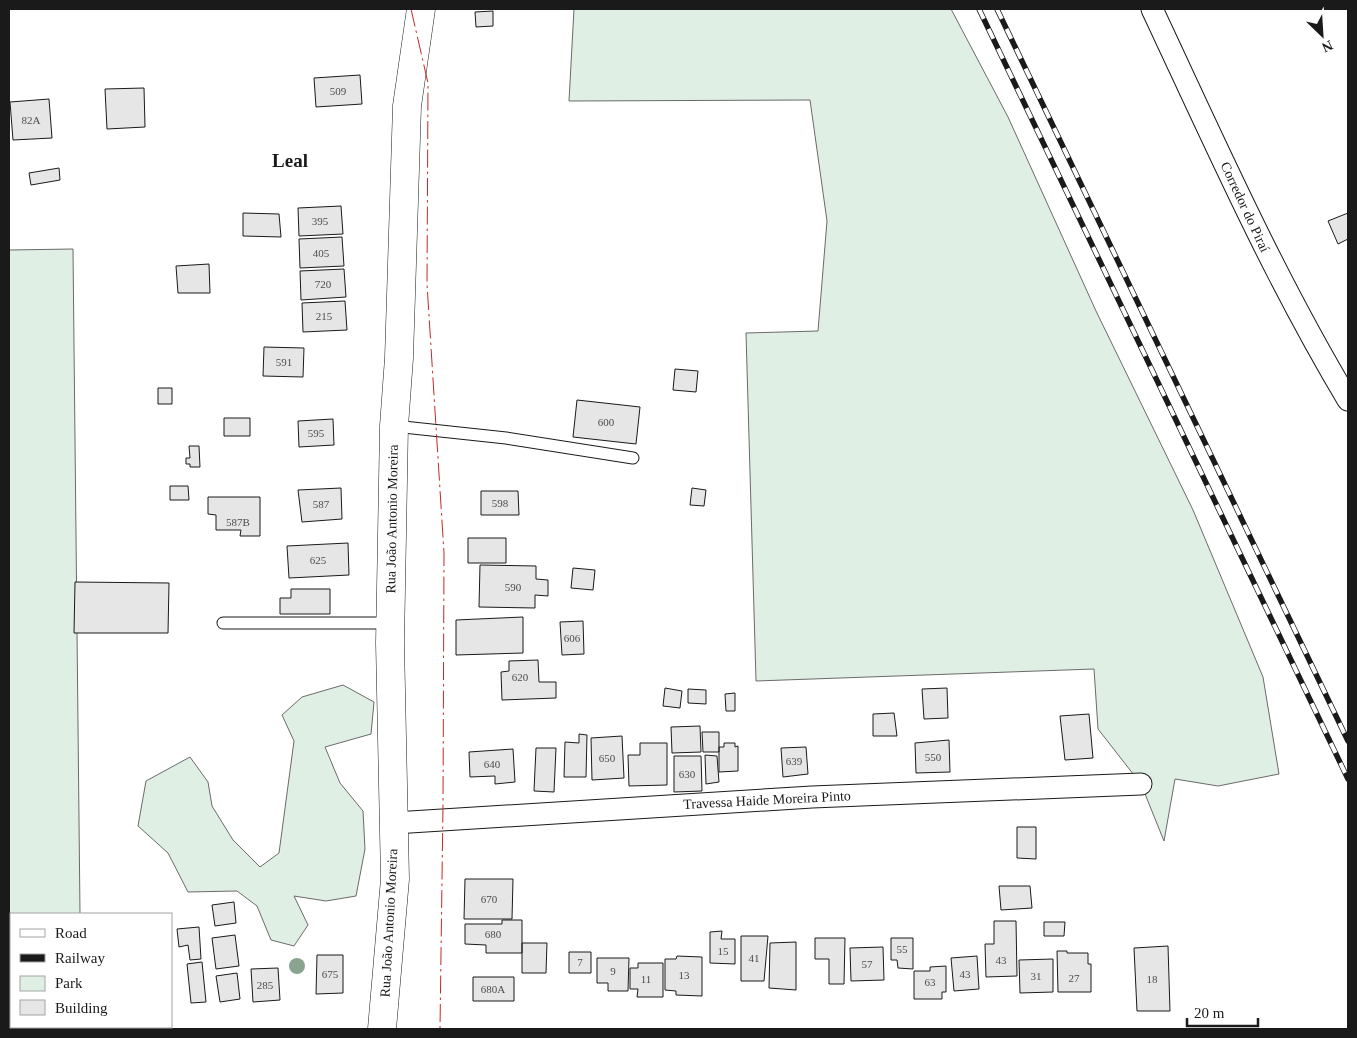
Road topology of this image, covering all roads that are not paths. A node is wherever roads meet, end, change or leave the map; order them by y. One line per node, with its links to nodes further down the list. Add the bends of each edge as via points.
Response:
1 (421, 9): 4 (main road, Rua João Antonio Moreira, via 407,106)
2 (1152, 9): 3 (street, Corredor do Piraí, via 1260,241)
3 (1348, 400)
4 (394, 426): 5 (lane, via 506,438); 7 (main road, Rua João Antonio Moreira)
5 (633, 458)
6 (223, 623): 7 (lane)
7 (391, 623): 9 (main road, Rua João Antonio Moreira)
8 (1141, 784): 9 (street, Travessa Haide Moreira Pinto, via 812,797)
9 (394, 823): 10 (main road, Rua João Antonio Moreira, via 395,879)
10 (382, 1029)

